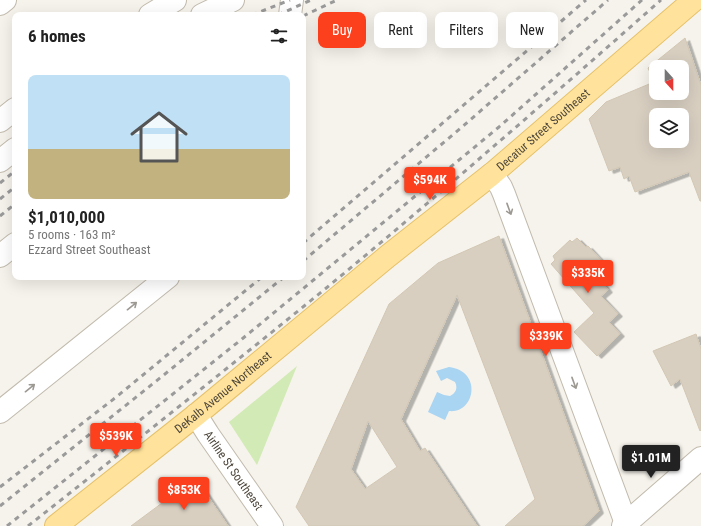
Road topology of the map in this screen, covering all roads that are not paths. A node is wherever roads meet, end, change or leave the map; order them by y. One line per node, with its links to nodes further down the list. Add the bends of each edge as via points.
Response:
1 (6, 0): 6 (street)
2 (175, 0): 7 (street)
3 (233, 0): 8 (street)
4 (292, 0): 9 (street)
5 (694, 0): 14 (main road, Decatur Street Southeast)
6 (0, 4)
7 (155, 12)
8 (208, 12)
9 (290, 12)
10 (12, 111): 11 (street)
11 (0, 121)
12 (12, 151): 13 (street)
13 (0, 161)
14 (492, 174): 17 (main road, Decatur Street Southeast); 22 (street, one-way to 22, via 504,194)
15 (12, 246): 16 (street)
16 (0, 256)
17 (388, 256): 20 (main road, DeKalb Avenue Northeast)
18 (164, 280): 19 (street, one-way to 18)
19 (0, 412)
20 (196, 415): 23 (main road, DeKalb Avenue Northeast); 24 (street, Airline St Southeast)
21 (701, 458): 22 (street)
22 (626, 525)
23 (56, 526)
24 (272, 526)

